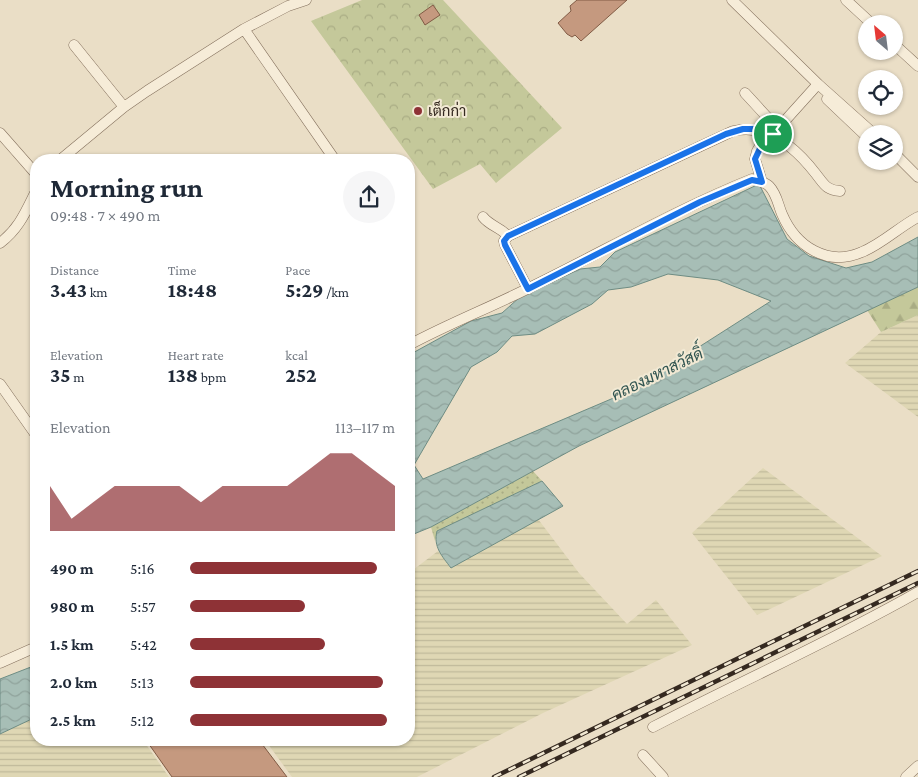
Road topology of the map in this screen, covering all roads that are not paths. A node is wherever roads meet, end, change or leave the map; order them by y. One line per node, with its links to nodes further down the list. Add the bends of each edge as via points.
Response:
1 (306, 0): 4 (street)
2 (732, 0): 10 (street)
3 (846, 0): 5 (street)
4 (285, 3): 6 (street)
5 (862, 15)
6 (244, 29): 12 (street); 18 (street)
7 (74, 45): 12 (street)
8 (903, 52): 9 (street)
9 (918, 66)
10 (816, 86): 13 (street); 14 (street); 15 (street)
11 (745, 92): 15 (street)
12 (124, 107): 17 (street)
13 (863, 125)
14 (858, 128)
15 (776, 131): 22 (street, via 763,142 755,159); 23 (street, via 823,185); 27 (street, via 733,131)
16 (0, 133): 20 (street)
17 (67, 154)
18 (331, 154)
19 (903, 163): 21 (street)
20 (30, 167)
21 (918, 178)
22 (762, 182): 26 (street, via 775,194 793,235 805,247 824,255 842,258 864,252); 29 (street, via 752,180 700,202)
23 (840, 191)
24 (30, 204): 28 (street, via 17,227)
25 (482, 217): 27 (street)
26 (918, 217)
27 (508, 236): 29 (street, via 505,245)
28 (0, 243)
29 (528, 289): 30 (street)
30 (415, 342)
31 (0, 384): 32 (street)
32 (30, 426)
33 (918, 592): 36 (street, via 822,644)
34 (30, 650): 35 (street)
35 (0, 664)
36 (653, 727)
37 (643, 755): 39 (street)
38 (918, 766): 40 (street)
39 (663, 777)
40 (906, 777)

